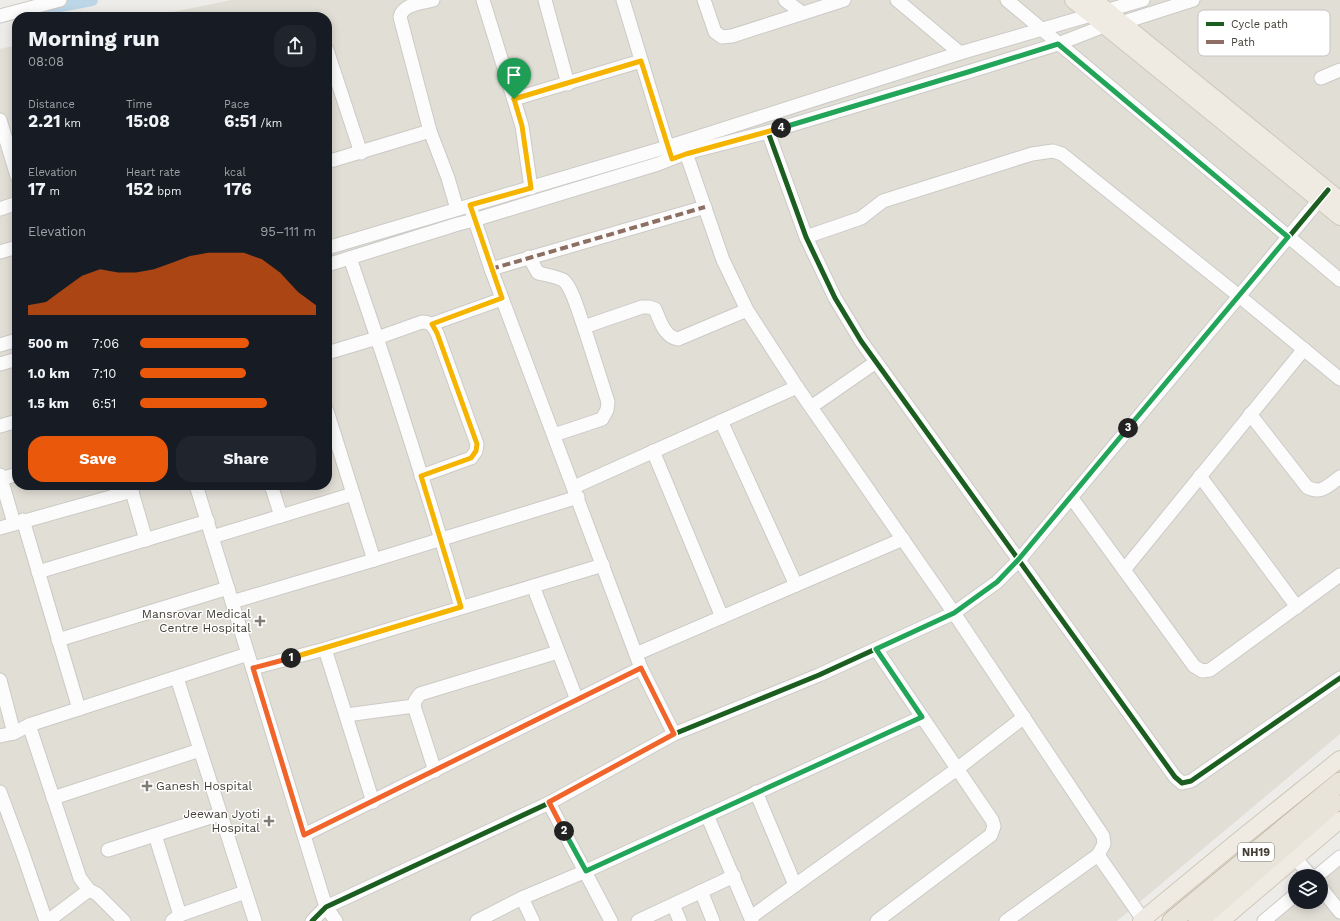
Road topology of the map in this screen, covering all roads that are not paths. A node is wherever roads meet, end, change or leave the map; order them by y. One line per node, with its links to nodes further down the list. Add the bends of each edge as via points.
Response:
1 (60, 0): 15 (street)
2 (433, 0): 31 (street, via 407,7 400,17)
3 (483, 0): 29 (street)
4 (545, 0): 28 (street)
5 (623, 0): 24 (street)
6 (704, 0): 17 (street, via 715,32 722,36 732,36)
7 (785, 0): 17 (street)
8 (844, 0): 17 (street)
9 (897, 0): 23 (street)
10 (1006, 0): 21 (street)
11 (1073, 0): 14 (main road)
12 (1143, 0): 19 (street)
13 (1193, 0): 20 (street)
14 (1092, 7): 19 (main road); 21 (street)
15 (15, 12)
16 (12, 13): 18 (street)
17 (802, 13)
18 (0, 16)
19 (1106, 18): 20 (main road); 22 (street); 39 (main road)
20 (1121, 23): 39 (main road)
21 (1042, 30): 22 (street); 23 (street)
22 (1058, 44): 32 (street); 49 (street)
23 (960, 53): 34 (street)
24 (641, 61): 28 (street); 34 (street)
25 (332, 65): 33 (street)
26 (1340, 70): 27 (street)
27 (1321, 78)
28 (568, 84): 29 (street)
29 (514, 99): 38 (street, via 522,126)
30 (0, 121): 37 (street)
31 (430, 131): 33 (street); 45 (street)
32 (768, 132): 35 (street); 48 (street)
33 (361, 152): 36 (street)
34 (670, 153): 35 (street); 38 (street); 47 (street)
35 (686, 154): 43 (street)
36 (332, 161)
37 (12, 168)
38 (531, 188): 42 (street)
39 (1323, 195): 40 (main road); 46 (main road); 49 (street)
40 (1340, 200)
41 (12, 205): 44 (street)
42 (470, 205): 45 (street); 47 (street)
43 (705, 207): 53 (street); 60 (street, via 723,260)
44 (0, 209)
45 (457, 209): 50 (street)
46 (1340, 218)
47 (474, 220): 54 (street); 56 (street)
48 (806, 237): 58 (street, via 861,218 883,201 1032,154 1053,151 1062,154); 69 (street, via 835,298)
49 (1288, 237): 57 (street); 58 (street)
50 (332, 246)
51 (12, 248): 52 (street)
52 (0, 252)
53 (529, 257): 56 (street); 62 (street, via 538,273 565,282)
54 (350, 258): 55 (street); 63 (street)
55 (332, 263)
56 (491, 269): 59 (street)
57 (1340, 280)
58 (1239, 296): 66 (street); 92 (street)
59 (502, 298): 61 (street); 79 (street)
60 (747, 310): 62 (street, via 678,339 667,334 655,309 649,307); 72 (street)
61 (432, 324): 63 (street, via 422,322); 82 (street, via 477,444 471,458)
62 (584, 327): 79 (street, via 608,402 607,410 602,419)
63 (377, 338): 67 (street); 82 (street)
64 (12, 342): 65 (street)
65 (0, 346)
66 (1304, 349): 71 (street); 74 (street)
67 (332, 352)
68 (12, 360): 70 (street)
69 (876, 362): 73 (street); 102 (street)
70 (0, 364)
71 (1340, 379)
72 (797, 387): 73 (street); 75 (street)
73 (811, 407): 99 (street)
74 (1250, 414): 83 (street); 85 (street, via 1307,487 1313,490 1324,488)
75 (721, 421): 80 (street); 107 (street)
76 (12, 422): 77 (street)
77 (0, 426)
78 (332, 427): 91 (street)
79 (554, 435): 90 (street)
80 (653, 451): 90 (street); 114 (street)
81 (12, 475): 84 (street)
82 (421, 476): 98 (street)
83 (1200, 476): 104 (street); 112 (street)
84 (0, 477): 94 (street)
85 (1340, 477)
86 (124, 490): 94 (street)
87 (132, 490): 100 (street)
88 (198, 490): 95 (street)
89 (273, 490): 93 (street)
90 (576, 492): 98 (street); 103 (street)
91 (353, 494): 93 (street); 101 (street)
92 (1071, 497): 102 (street); 104 (street)
93 (281, 516): 97 (street)
94 (18, 522): 96 (street); 105 (street)
95 (208, 522): 97 (street); 100 (street)
96 (0, 528)
97 (212, 537): 109 (street)
98 (442, 539): 101 (street); 111 (street)
99 (903, 539): 107 (street); 113 (street)
100 (146, 540): 105 (street)
101 (374, 560): 110 (street)
102 (1018, 560): 113 (street, via 997,582); 124 (street, via 1174,777 1182,783 1190,781)
103 (603, 565): 108 (street); 120 (street)
104 (1124, 570): 112 (street, via 1194,666 1202,671 1210,670)
105 (38, 572): 115 (street)
106 (1340, 575): 112 (street)
107 (796, 585): 114 (street)
108 (533, 586): 111 (street); 118 (street)
109 (228, 588): 110 (street); 115 (street)
110 (232, 602): 119 (street)
111 (461, 607): 116 (street)
112 (1297, 607)
113 (954, 613): 117 (street); 131 (street)
114 (722, 617): 120 (street)
115 (58, 640): 128 (street)
116 (325, 648): 121 (street); 129 (street)
117 (876, 649): 130 (street); 134 (street)
118 (558, 652): 126 (street); 127 (street, via 420,694)
119 (248, 654): 121 (street); 123 (street)
120 (636, 654): 122 (street)
121 (253, 668): 151 (street)
122 (641, 668): 126 (street); 134 (street)
123 (177, 678): 128 (street); 136 (street)
124 (1340, 678)
125 (0, 680): 133 (street)
126 (577, 700): 139 (street)
127 (414, 706): 129 (street); 139 (street)
128 (79, 709): 132 (street)
129 (346, 715): 145 (street)
130 (922, 717): 138 (street); 142 (street)
131 (1024, 717): 138 (street); 153 (street, via 1103,836 1104,844)
132 (29, 725): 133 (street); 143 (street)
133 (14, 733): 135 (street)
134 (674, 734): 146 (street)
135 (0, 736)
136 (200, 750): 143 (street); 147 (street)
137 (1340, 759): 172 (main road)
138 (957, 769): 160 (street); 184 (street, via 992,820 994,830)
139 (435, 771): 145 (street)
140 (1340, 782): 186 (highway, NH19)
141 (0, 792): 173 (street)
142 (756, 792): 148 (street); 160 (street)
143 (53, 798): 161 (street, via 80,878)
144 (1340, 798): 187 (highway, NH19)
145 (373, 802): 151 (street)
146 (549, 802): 158 (street); 168 (street)
147 (220, 814): 150 (street); 163 (street)
148 (707, 815): 158 (street); 159 (street)
149 (1340, 820): 155 (main road)
150 (155, 835): 152 (street); 170 (street)
151 (304, 835): 168 (street)
152 (108, 850)
153 (1098, 855): 172 (street); 185 (street)
154 (1340, 857): 157 (street)
155 (1295, 858): 156 (street); 188 (main road)
156 (1305, 869)
157 (1325, 869)
158 (586, 871): 165 (street); 180 (street)
159 (734, 876): 162 (street); 171 (street)
160 (795, 885): 171 (street)
161 (90, 890): 173 (street); 174 (street)
162 (701, 891): 167 (street); 183 (street)
163 (245, 892): 170 (street); 175 (street)
164 (1328, 897): 169 (street)
165 (522, 898): 178 (street); 179 (street)
166 (1288, 901): 189 (street)
167 (673, 905): 181 (street); 182 (street)
168 (326, 906): 176 (street); 177 (street)
169 (1340, 912)
170 (176, 918)
171 (751, 919)
172 (1143, 920)
173 (47, 921)
174 (124, 921)
175 (255, 921)
176 (312, 921)
177 (336, 921)
178 (477, 921)
179 (533, 921)
180 (611, 921)
181 (638, 921)
182 (680, 921)
183 (713, 921)
184 (877, 921)
185 (1006, 921)
186 (1172, 921)
187 (1198, 921)
188 (1221, 921)
189 (1264, 921)

